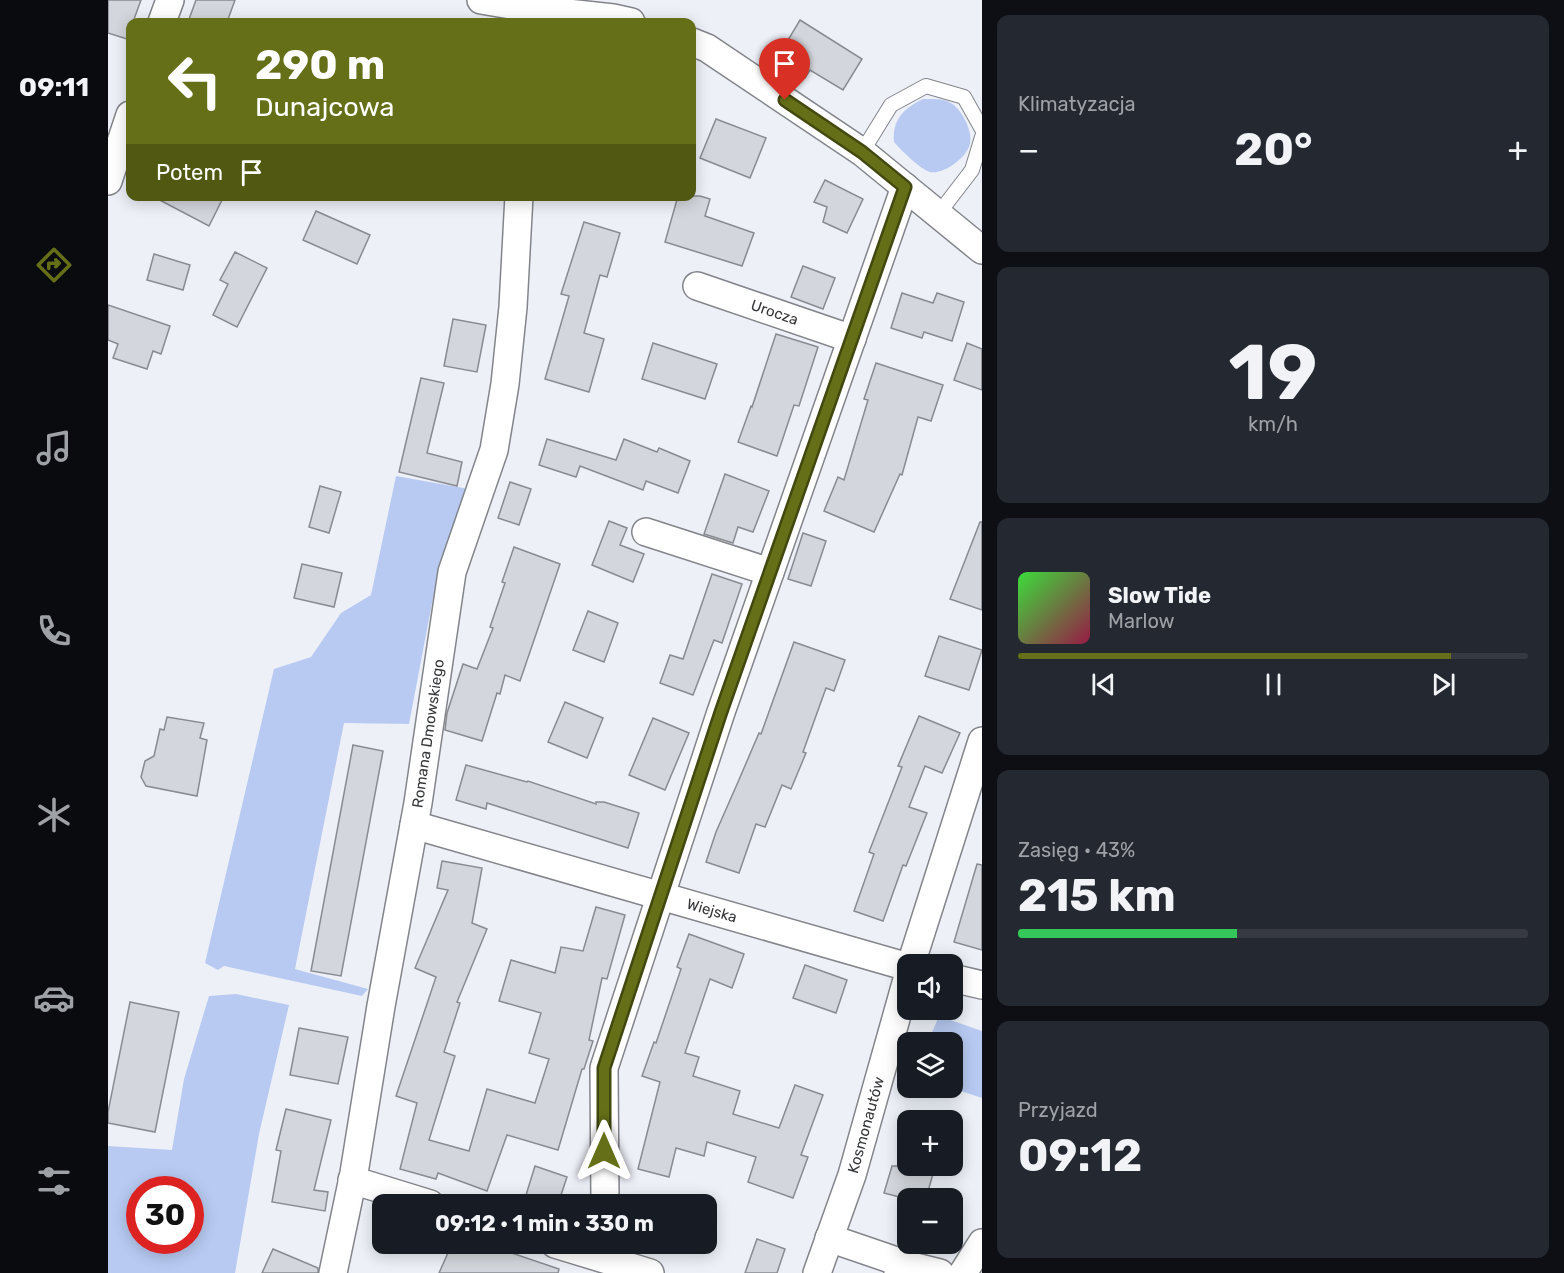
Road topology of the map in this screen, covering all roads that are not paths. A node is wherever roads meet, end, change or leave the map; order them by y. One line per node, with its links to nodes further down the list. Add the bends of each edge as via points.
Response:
1 (170, 0): 4 (street)
2 (481, 0): 3 (street)
3 (540, 16): 5 (street)
4 (163, 18)
5 (613, 18)
6 (696, 44): 10 (street)
7 (126, 128): 11 (street)
8 (982, 129): 10 (lane, via 964,97 926,86 891,105)
9 (982, 137): 14 (lane, via 972,170)
10 (862, 152): 12 (street)
11 (108, 181)
12 (905, 187): 14 (street); 17 (street)
13 (519, 201): 21 (street, Romana Dmowskiego, via 513,307 494,450 452,572)
14 (939, 213): 15 (street)
15 (982, 250)
16 (697, 286): 17 (street, Urocza)
17 (852, 339): 19 (street)
18 (646, 532): 19 (street)
19 (770, 572): 22 (street)
20 (982, 741): 23 (street)
21 (414, 825): 22 (street, Wiejska); 28 (street, Romana Dmowskiego)
22 (663, 895): 24 (street, Wiejska); 30 (street, via 604,1068)
23 (913, 954)
24 (897, 963)
25 (963, 981): 26 (street)
26 (982, 985)
27 (897, 1015): 31 (street, Kosmonautów, via 852,1175)
28 (352, 1180): 29 (street); 35 (street, Romana Dmowskiego)
29 (398, 1194)
30 (605, 1194)
31 (829, 1238): 34 (street); 37 (street, Kosmonautów)
32 (982, 1244): 39 (street)
33 (612, 1254): 36 (street)
34 (903, 1269): 38 (street)
35 (339, 1271)
36 (650, 1273)
37 (817, 1273)
38 (940, 1273)
39 (963, 1273)

